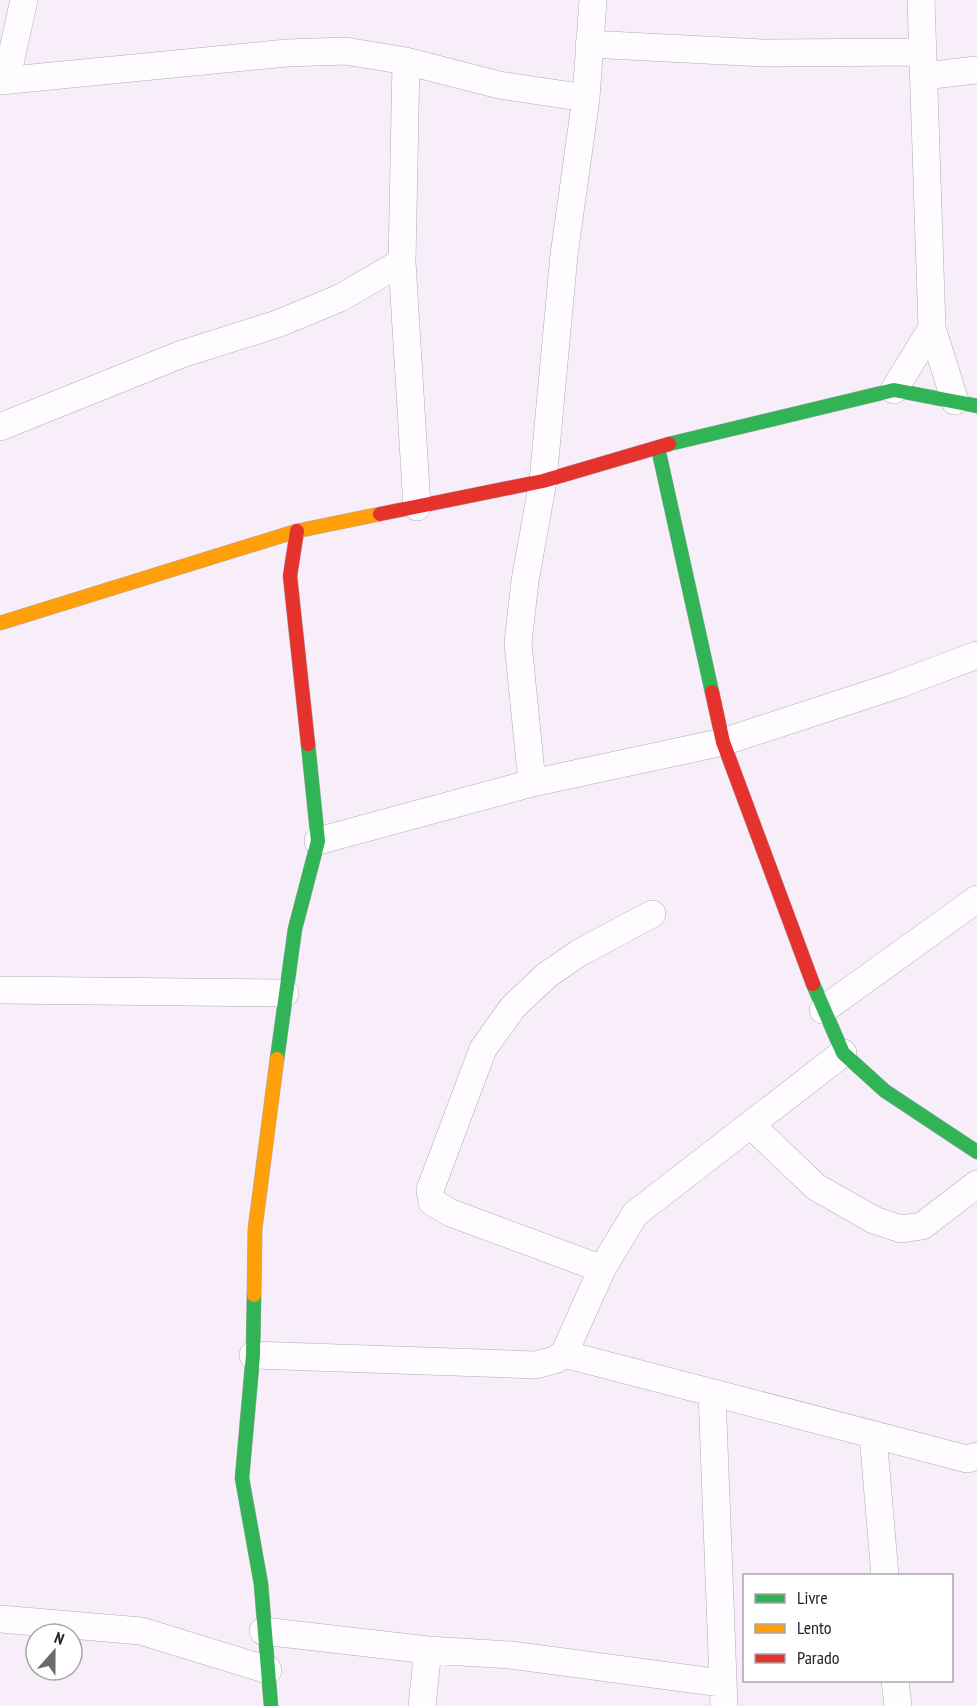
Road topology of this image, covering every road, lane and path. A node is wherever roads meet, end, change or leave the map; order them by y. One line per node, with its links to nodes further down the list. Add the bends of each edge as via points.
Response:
1 (24, 0): 8 (street)
2 (593, 0): 4 (street)
3 (921, 0): 6 (street)
4 (589, 44): 6 (street); 9 (street)
5 (406, 61): 8 (street, via 345,51 287,53); 9 (street, via 499,85); 10 (street)
6 (923, 64): 7 (street); 11 (street)
7 (977, 70)
8 (3, 81)
9 (586, 98): 16 (street, via 564,255)
10 (402, 262): 14 (street, via 340,298 298,316 182,354); 17 (street)
11 (932, 328): 12 (street); 13 (street)
12 (894, 390): 13 (street); 15 (street)
13 (971, 406)
14 (0, 427)
15 (658, 448): 16 (street); 23 (street)
16 (543, 481): 17 (street); 24 (street, via 518,643)
17 (417, 507): 18 (street)
18 (297, 531): 19 (street); 20 (street)
19 (259, 543): 20 (street); 21 (street)
20 (290, 576): 25 (street)
21 (0, 623)
22 (976, 654): 23 (street, via 897,685)
23 (723, 742): 24 (street); 30 (street)
24 (532, 783): 25 (street)
25 (318, 841): 29 (street, via 295,929)
26 (977, 899): 30 (street)
27 (652, 914): 35 (street, via 579,953 547,975 513,1007 483,1049 430,1190 432,1202 451,1213)
28 (0, 990): 29 (street)
29 (285, 993): 37 (street, via 255,1229)
30 (823, 1010): 31 (street)
31 (843, 1053): 32 (street); 33 (street, via 885,1091)
32 (752, 1125): 34 (street, via 816,1187 874,1220 901,1229 922,1226); 35 (street, via 635,1214)
33 (977, 1152)
34 (977, 1184)
35 (602, 1269): 36 (street)
36 (564, 1354): 37 (street, via 535,1365); 38 (street)
37 (253, 1355): 43 (street, via 242,1478 261,1584)
38 (712, 1393): 39 (street); 47 (street)
39 (873, 1435): 40 (street, via 967,1460); 41 (street)
40 (977, 1456)
41 (885, 1574)
42 (0, 1619): 45 (street, via 141,1631)
43 (263, 1631): 44 (street); 45 (street)
44 (428, 1650): 47 (street, via 512,1655); 49 (street)
45 (267, 1670): 48 (street)
46 (895, 1682): 50 (street)
47 (723, 1695)
48 (272, 1706)
49 (422, 1706)
50 (898, 1706)

